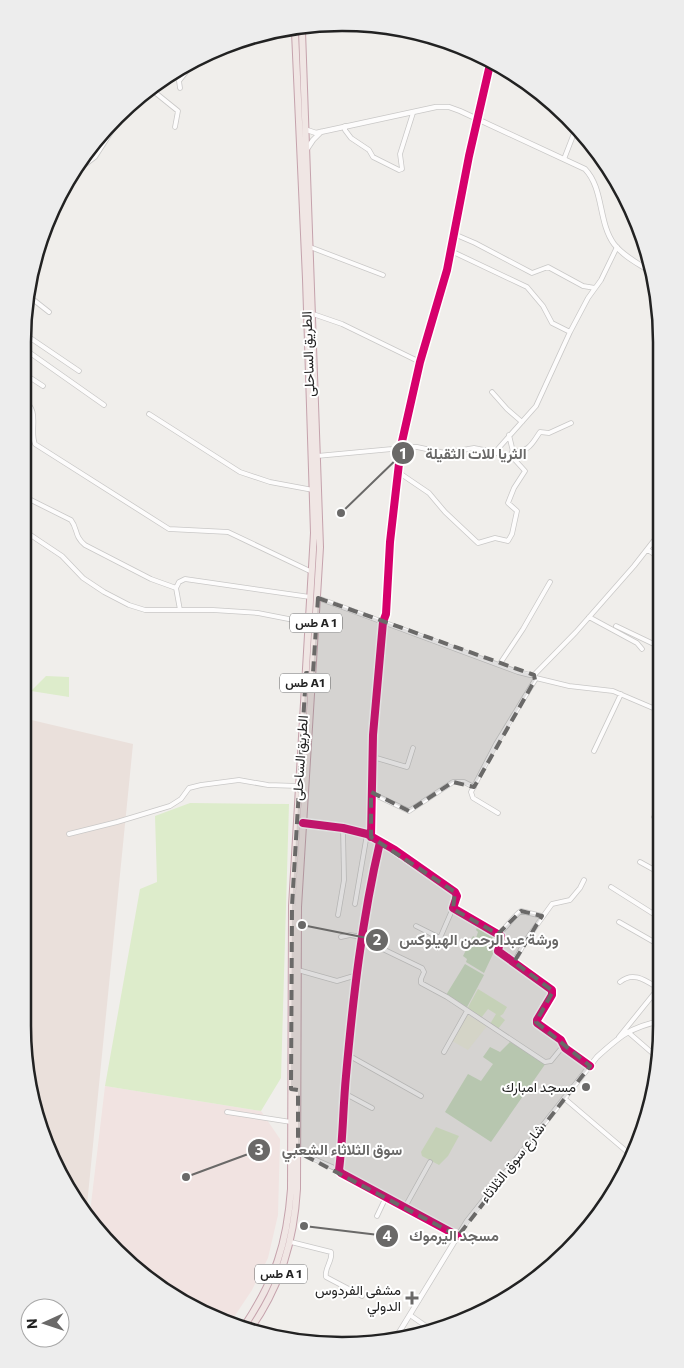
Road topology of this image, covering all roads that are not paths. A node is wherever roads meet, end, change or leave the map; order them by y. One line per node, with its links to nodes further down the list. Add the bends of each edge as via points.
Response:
1 (302, 34): 11 (highway, الطريق الساحلى / طس A 1)
2 (295, 35): 22 (highway, الطريق الساحلى / طس A1)
3 (489, 69): 8 (street)
4 (184, 75): 5 (street, via 179,81)
5 (180, 88)
6 (156, 93): 10 (street, via 178,111)
7 (413, 113): 8 (street, via 449,107); 9 (street); 9 (street, via 400,154 402,168 399,170 373,157 369,150 351,138)
8 (477, 118): 16 (street); 18 (street)
9 (345, 126): 12 (street)
10 (175, 127)
11 (307, 130): 12 (street); 15 (highway, الطريق الساحلى / طس A 1)
12 (322, 132): 15 (street)
13 (574, 134): 16 (street)
14 (103, 144): 17 (street)
15 (307, 150): 19 (highway, الطريق الساحلى / طس A 1)
16 (564, 159): 20 (street, via 588,173)
17 (90, 161)
18 (454, 234): 21 (street); 25 (street, via 532,274 548,267 583,286)
19 (310, 247): 22 (highway, الطريق الساحلى / طس A 1); 24 (street)
20 (616, 247): 23 (street); 25 (street)
21 (451, 251): 29 (street, via 527,287 552,323); 32 (street)
22 (308, 262): 28 (highway, الطريق الساحلى / طس A 1); 49 (highway, الطريق الساحلى / طس A1)
23 (643, 266)
24 (383, 275)
25 (595, 288): 29 (street)
26 (34, 300): 27 (street)
27 (49, 312)
28 (312, 314): 32 (street, via 342,324); 46 (highway, الطريق الساحلى / طس A 1)
29 (570, 332): 40 (street, via 536,406)
30 (31, 339): 33 (street)
31 (31, 354): 37 (street)
32 (420, 362): 43 (street)
33 (79, 371)
34 (31, 378): 35 (street)
35 (43, 386)
36 (492, 392): 40 (street)
37 (104, 405)
38 (31, 407): 55 (street, via 35,444 162,525 174,531 228,532)
39 (149, 414): 49 (street, via 240,472 270,482)
40 (522, 422): 42 (street)
41 (571, 423): 45 (street, via 549,433 540,432 524,451)
42 (509, 435): 44 (street); 45 (street)
43 (401, 446): 44 (street, via 445,453 474,448); 46 (street); 48 (street)
44 (494, 452): 47 (street)
45 (512, 452): 47 (street)
46 (317, 456): 58 (highway, الطريق الساحلى / طس A 1, via 320,534)
47 (515, 460): 48 (street, via 525,473 508,503 517,511 512,536 505,541 495,538 482,543 475,541 429,493)
48 (398, 472): 61 (street)
49 (313, 490): 55 (highway, الطريق الساحلى / طس A1)
50 (31, 500): 57 (street, via 71,520 77,537 85,545 151,579)
51 (31, 535): 59 (street, via 62,556 83,578 113,597 145,610)
52 (653, 543): 53 (street)
53 (648, 550): 54 (street); 60 (street)
54 (653, 553)
55 (312, 572): 58 (highway, الطريق الساحلى / طس A1)
56 (550, 582): 66 (street)
57 (176, 588): 58 (street, via 185,579); 59 (street)
58 (314, 597): 61 (street); 62 (highway, الطريق الساحلى / طس A1); 67 (highway, الطريق الساحلى / طس A 1)
59 (180, 610): 62 (street, via 258,613)
60 (589, 617): 65 (street); 68 (street)
61 (383, 622): 66 (street); 73 (street)
62 (309, 623): 67 (highway, الطريق الساحلى / طس A1)
63 (616, 626): 64 (street)
64 (653, 644)
65 (642, 648)
66 (499, 665): 68 (street)
67 (310, 673): 74 (highway, الطريق الساحلى / طس A1); 78 (highway, الطريق الساحلى / طس A 1)
68 (535, 676): 69 (street, via 569,686); 75 (street)
69 (621, 694): 70 (street); 72 (street)
70 (653, 707)
71 (413, 748): 73 (street, via 407,767)
72 (594, 751)
73 (373, 757): 76 (street)
74 (298, 786): 80 (street, via 239,780 201,785 189,788 170,806); 114 (highway, الطريق الساحلى / طس A1, via 292,906)
75 (474, 787): 76 (street, via 464,782 453,782 409,811); 77 (street, via 471,796)
76 (371, 793): 82 (street)
77 (498, 813)
78 (304, 823): 79 (street); 100 (highway, الطريق الساحلى / طس A 1, via 298,907)
79 (343, 828): 81 (street); 91 (street, via 344,880)
80 (69, 834)
81 (366, 834): 82 (street); 88 (street)
82 (371, 836): 83 (street)
83 (380, 842): 89 (street, via 455,892); 97 (street)
84 (640, 862): 85 (street)
85 (653, 869)
86 (584, 880): 92 (street, via 570,900 553,903)
87 (611, 887): 90 (street)
88 (355, 904)
89 (453, 908): 94 (street, via 440,938); 95 (street)
90 (653, 914)
91 (338, 915)
92 (542, 916): 95 (street, via 521,911); 99 (street)
93 (619, 922): 98 (street)
94 (416, 926)
95 (498, 934): 99 (street, via 502,937 498,951)
96 (342, 937): 97 (street)
97 (362, 938): 101 (street); 105 (street, via 422,968 422,983)
98 (653, 942)
99 (514, 962): 109 (street, via 552,990 537,1023)
100 (298, 970): 101 (street, via 337,981); 114 (highway, الطريق الساحلى / طس A 1)
101 (357, 975): 112 (street)
102 (620, 982): 103 (street, via 626,977 636,976)
103 (653, 983)
104 (653, 994): 108 (street)
105 (467, 1011): 109 (street, via 545,1062 551,1061); 110 (street)
106 (653, 1023): 107 (street, شارع سوق الثلاثاء)
107 (628, 1032): 108 (street, شارع سوق الثلاثاء); 111 (street)
108 (619, 1037): 113 (street, شارع سوق الثلاثاء)
109 (564, 1045): 113 (street)
110 (444, 1052)
111 (651, 1052)
112 (348, 1055): 115 (street); 116 (street)
113 (590, 1066): 117 (street, شارع سوق الثلاثاء)
114 (294, 1090): 120 (highway, الطريق الساحلى / طس A1); 122 (highway, الطريق الساحلى / طس A 1)
115 (344, 1094): 118 (street); 124 (street)
116 (421, 1096)
117 (564, 1098): 121 (street); 128 (street, شارع سوق الثلاثاء, via 479,1204)
118 (372, 1108)
119 (227, 1112): 120 (street)
120 (291, 1122): 132 (highway, الطريق الساحلى / طس A1, via 291,1189 285,1240 273,1277)
121 (626, 1151)
122 (298, 1152): 124 (street); 129 (highway, الطريق الساحلى / طس A 1, via 296,1214)
123 (430, 1162): 126 (street)
124 (339, 1170): 125 (street)
125 (386, 1197): 126 (street); 127 (street)
126 (405, 1207): 128 (street)
127 (377, 1216)
128 (458, 1236): 131 (street, شارع سوق الثلاثاء)
129 (291, 1242): 130 (street, via 331,1252 326,1277); 133 (highway, طس A 1, via 274,1290)
130 (362, 1296)
131 (410, 1315): 134 (street); 135 (street, شارع سوق الثلاثاء)
132 (247, 1322)
133 (254, 1324)
134 (425, 1325)
135 (400, 1331)

